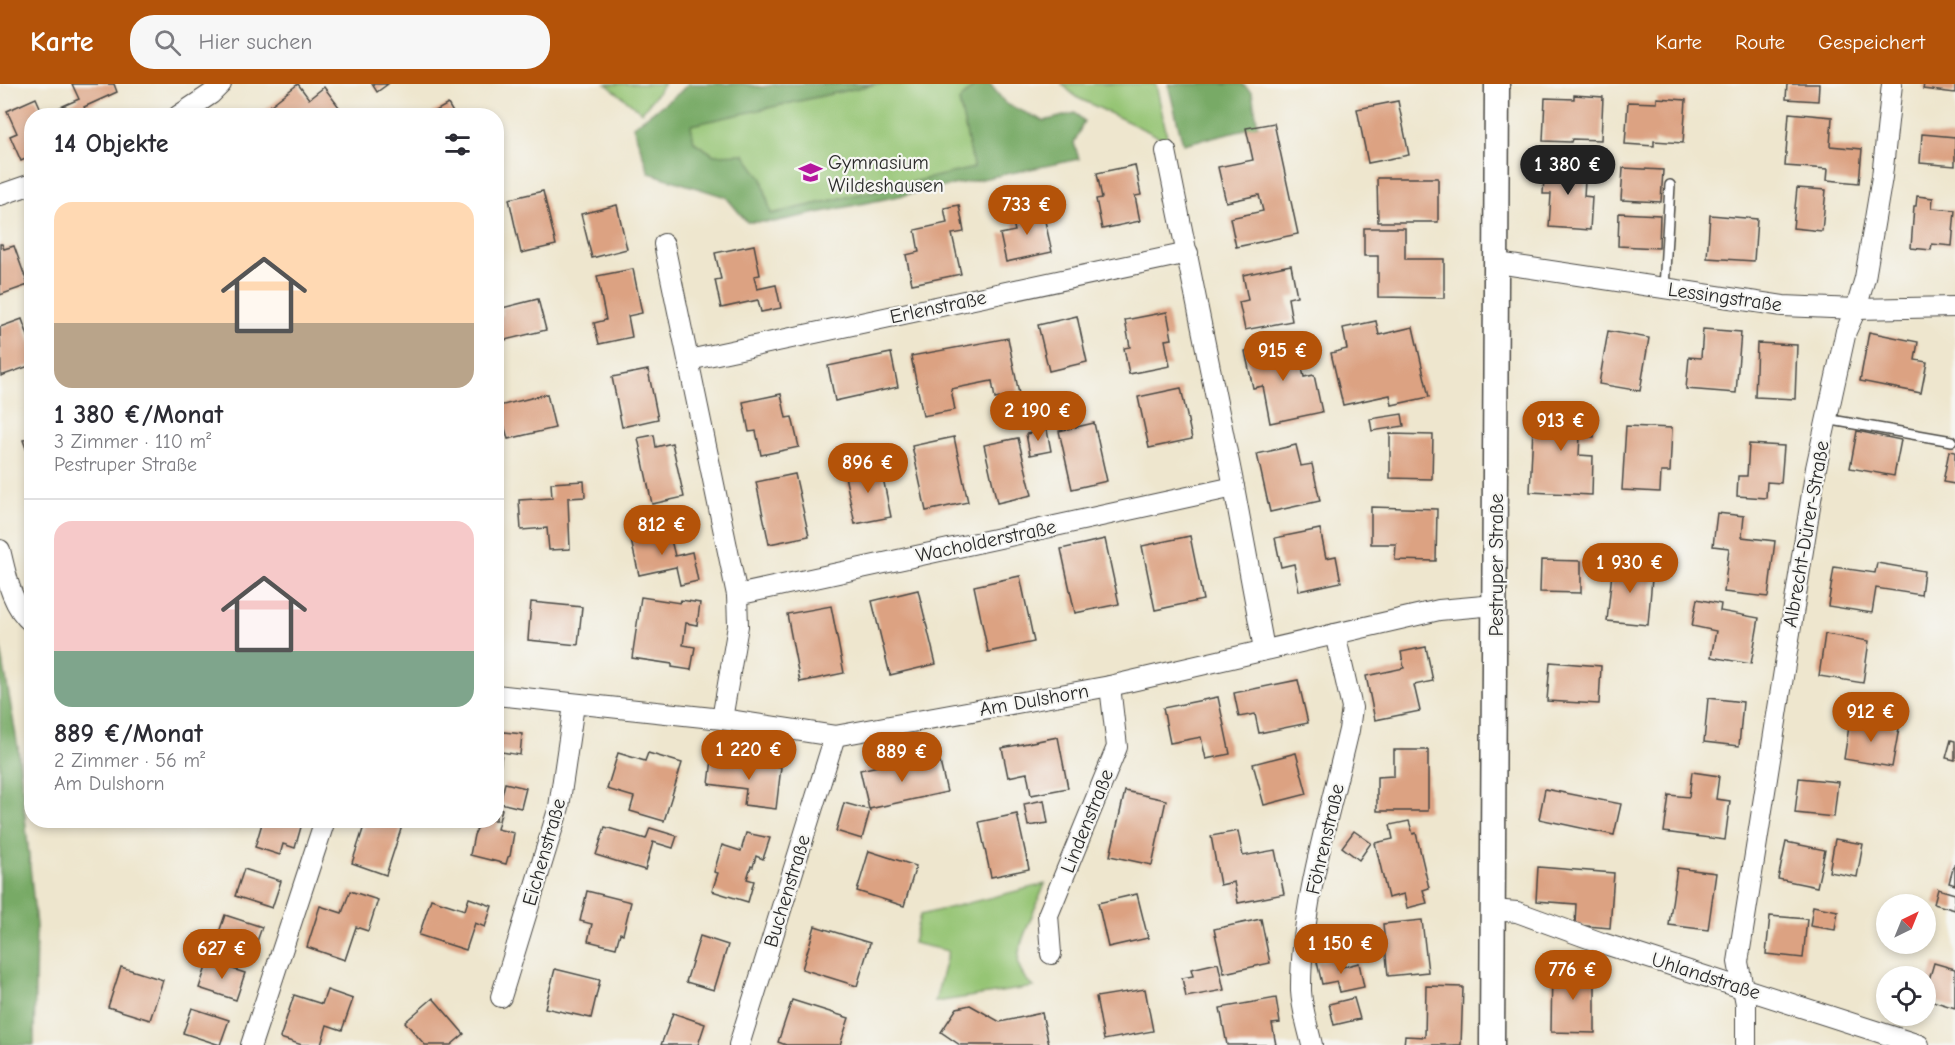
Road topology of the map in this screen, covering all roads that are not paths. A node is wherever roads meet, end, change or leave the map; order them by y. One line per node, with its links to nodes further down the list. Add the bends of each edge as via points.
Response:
1 (222, 84): 4 (street)
2 (1497, 84): 11 (street, Pestruper Straße)
3 (1892, 84): 14 (street, Albrecht-Dürer-Straße, via 1882,177)
4 (190, 108)
5 (1166, 151): 10 (street)
6 (1670, 186): 12 (lane)
7 (24, 187): 8 (street)
8 (0, 195)
9 (664, 244): 15 (street)
10 (1188, 253): 15 (street, Erlenstraße); 18 (street)
11 (1498, 263): 12 (street, Lessingstraße); 21 (street, Pestruper Straße)
12 (1664, 288): 14 (street, Lessingstraße, via 1783,306)
13 (1955, 307): 14 (street, Lessingstraße)
14 (1856, 309): 16 (street, Albrecht-Dürer-Straße, via 1846,331)
15 (689, 360): 20 (street)
16 (1826, 419): 17 (lane); 33 (street, Albrecht-Dürer-Straße, via 1738,962)
17 (1952, 441)
18 (1234, 487): 20 (street, Wacholderstraße); 24 (street)
19 (0, 550): 22 (street, via 9,587)
20 (737, 595): 28 (street, via 738,626)
21 (1495, 605): 23 (street, Am Dulshorn, via 1439,610); 31 (street, Pestruper Straße)
22 (24, 615)
23 (1335, 634): 24 (street, Am Dulshorn); 38 (street, Föhrenstraße, via 1352,708 1303,944 1301,994)
24 (1264, 649): 25 (street, Am Dulshorn)
25 (1110, 686): 29 (street, Am Dulshorn); 32 (street, Lindenstraße, via 1117,747 1048,915)
26 (504, 696): 27 (street, Am Dulshorn)
27 (574, 705): 28 (street, Am Dulshorn); 34 (street, Eichenstraße, via 559,807)
28 (722, 719): 29 (street, Am Dulshorn)
29 (835, 736): 37 (street, Buchenstraße)
30 (322, 828): 36 (street)
31 (1493, 909): 33 (street, Uhlandstraße, via 1517,912); 39 (street, Pestruper Straße)
32 (1051, 954)
33 (1743, 988): 35 (street, Uhlandstraße); 40 (street, Albrecht-Dürer-Straße)
34 (501, 997)
35 (1898, 1042): 41 (street, Uhlandstraße)
36 (251, 1045)
37 (739, 1045)
38 (1312, 1045)
39 (1492, 1045)
40 (1746, 1045)
41 (1919, 1045)

